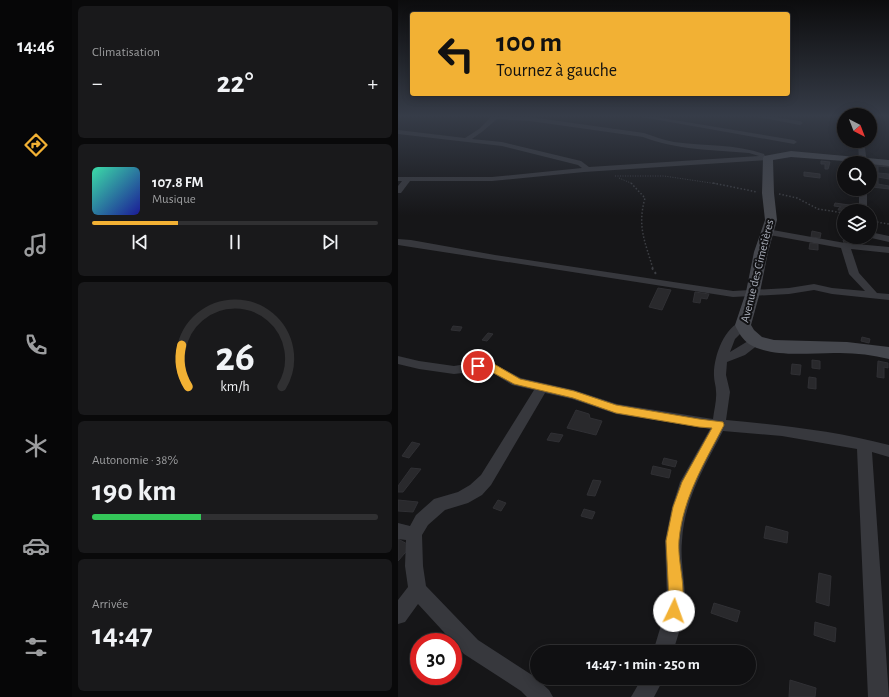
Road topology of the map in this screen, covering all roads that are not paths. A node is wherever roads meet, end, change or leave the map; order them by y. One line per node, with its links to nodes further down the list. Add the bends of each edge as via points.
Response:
1 (525, 150): 9 (street, via 576,162 584,165)
2 (726, 150): 5 (street, via 753,152)
3 (791, 150): 4 (street)
4 (790, 154): 5 (street); 6 (street)
5 (768, 158): 9 (street); 13 (street, Avenue des Cimetières, via 771,220)
6 (837, 159)
7 (877, 162): 8 (street)
8 (889, 163)
9 (584, 170): 11 (street, via 492,179)
10 (398, 179): 11 (street)
11 (408, 179): 12 (street)
12 (398, 191)
13 (766, 232): 17 (street); 21 (street, Avenue des Cimetières)
14 (877, 236): 15 (street)
15 (889, 239)
16 (398, 242): 21 (street)
17 (845, 246): 18 (street); 19 (street, via 854,274 871,291)
18 (889, 250)
19 (871, 296): 20 (street); 21 (street, via 814,287); 22 (street)
20 (889, 297)
21 (751, 298): 23 (street, Avenue des Cimetières)
22 (889, 306)
23 (743, 324): 24 (street, Avenue des Cimetières, via 745,331); 27 (street, via 730,337)
24 (757, 341): 25 (street, via 788,347 834,347); 27 (street, via 741,352)
25 (889, 352)
26 (398, 360): 28 (street, via 454,370 490,366 518,382)
27 (721, 360): 29 (street, via 723,392)
28 (542, 388): 29 (street, via 574,395 616,409); 32 (street, via 486,480 462,498 440,504)
29 (719, 425): 30 (street, via 782,431); 35 (street, via 688,482 680,507 673,541 676,600)
30 (864, 444): 31 (street); 39 (street)
31 (889, 451)
32 (406, 532): 33 (street)
33 (418, 590): 34 (street); 37 (street, via 471,647 528,684)
34 (398, 615)
35 (665, 645)
36 (650, 685): 38 (street)
37 (542, 697)
38 (642, 697)
39 (880, 697)

